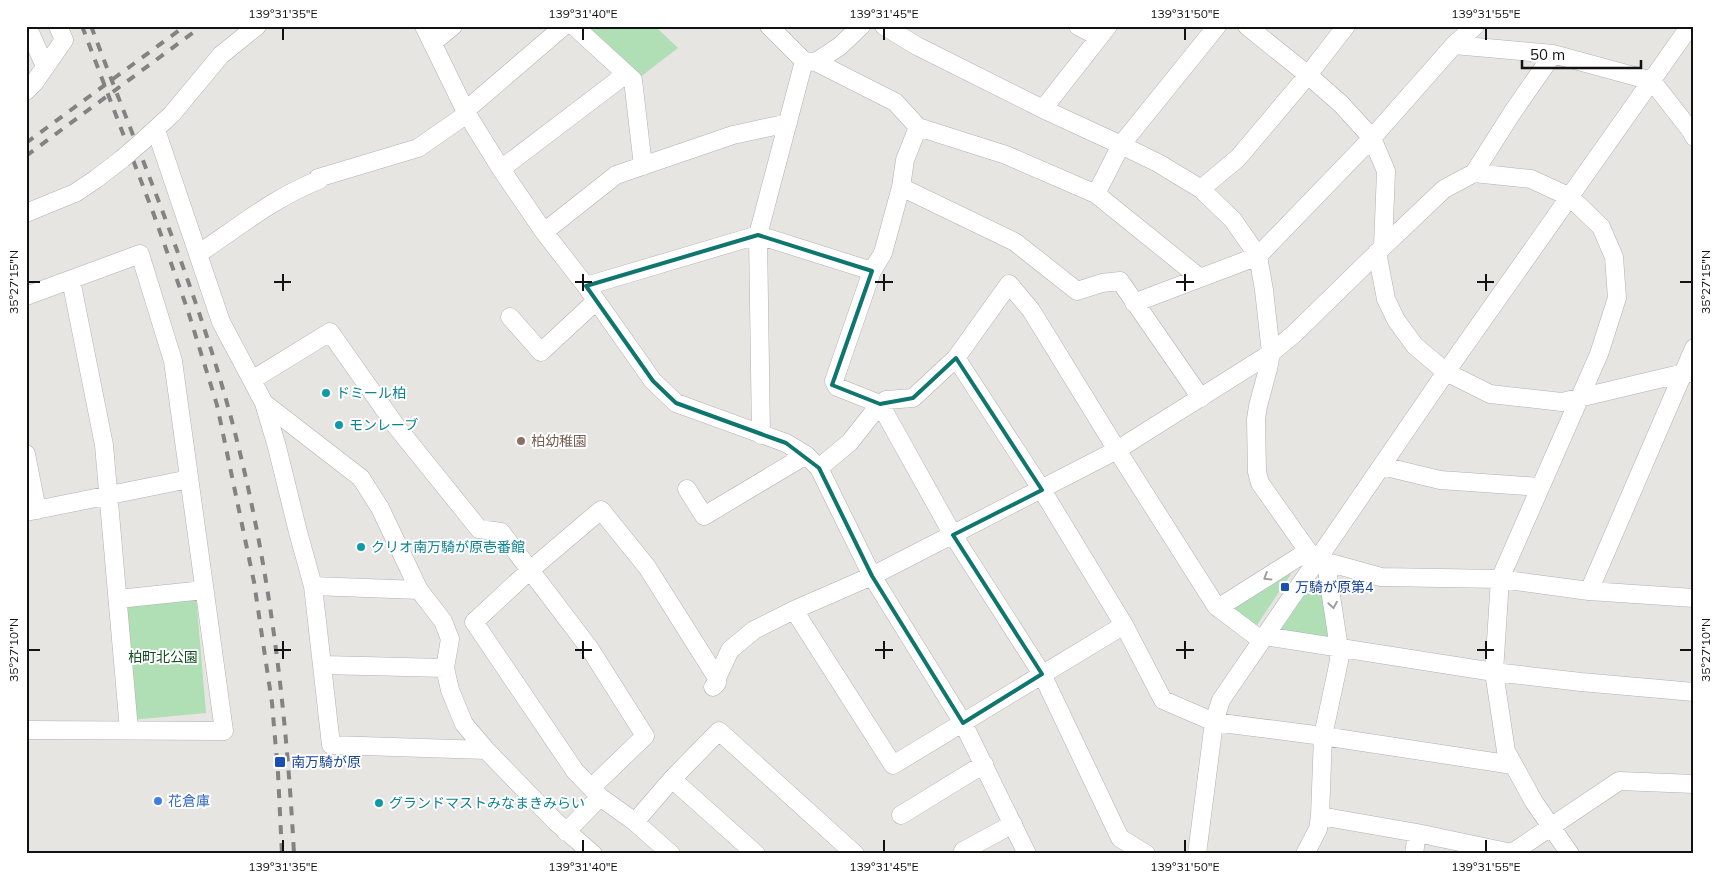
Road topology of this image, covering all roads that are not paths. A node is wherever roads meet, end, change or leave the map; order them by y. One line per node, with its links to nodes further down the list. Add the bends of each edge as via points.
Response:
1 (27, 26): 22 (street)
2 (58, 26): 22 (street, via 64,40)
3 (257, 26): 31 (street, via 221,55 172,114)
4 (424, 26): 18 (street)
5 (453, 26): 18 (street)
6 (564, 26): 28 (street)
7 (574, 26): 23 (street)
8 (770, 26): 21 (street)
9 (861, 26): 21 (street, via 840,46)
10 (884, 26): 27 (street)
11 (1078, 26): 17 (street)
12 (1217, 26): 34 (street)
13 (1247, 26): 24 (street)
14 (1346, 26): 24 (street)
15 (1475, 26): 19 (street)
16 (1690, 26): 25 (street)
17 (1104, 32): 27 (street)
18 (432, 43): 28 (street)
19 (1454, 45): 20 (street); 32 (street)
20 (1553, 54): 25 (street); 37 (street)
21 (810, 62): 29 (street); 30 (street, via 895,102)
22 (45, 66): 26 (street)
23 (626, 74): 35 (street, via 632,80); 36 (street)
24 (1308, 75): 32 (street); 39 (street, via 1238,158)
25 (1652, 81): 33 (street); 41 (street)
26 (26, 92)
27 (1043, 109): 34 (street)
28 (466, 112): 36 (street); 46 (street, via 418,148 318,178 298,188)
29 (788, 123): 35 (street, via 733,134); 44 (street)
30 (918, 127): 38 (street, via 905,160); 40 (street, via 1006,155)
31 (150, 134): 42 (street, bridge, via 122,160 75,193); 46 (street)
32 (1372, 138): 45 (street, via 1386,171); 47 (street)
33 (1694, 138)
34 (1121, 145): 39 (street); 40 (street)
35 (643, 166): 43 (street, via 616,175)
36 (501, 169): 43 (street)
37 (1474, 173): 41 (street, via 1531,179); 45 (street, via 1444,189)
38 (901, 188): 48 (street, via 883,253); 53 (street, via 1015,242 1077,291 1120,281)
39 (1201, 189): 47 (street, via 1233,220)
40 (1096, 194): 49 (street)
41 (1570, 197): 58 (street); 62 (street, via 1601,227 1614,257 1617,298 1599,354)
42 (26, 213)
43 (544, 232): 51 (street)
44 (758, 235): 48 (street); 51 (street); 65 (street)
45 (1380, 249): 56 (street); 58 (street, via 1386,299 1396,320 1415,346)
46 (198, 254): 60 (street, via 221,322)
47 (1258, 256): 49 (street); 56 (street)
48 (872, 271): 64 (street, via 834,381 836,387)
49 (1200, 278): 53 (street)
50 (71, 280): 52 (street); 71 (street, via 140,254 172,361); 75 (street, via 104,445)
51 (591, 294): 54 (street, via 541,352); 65 (street, via 653,381 676,404)
52 (26, 296)
53 (1134, 303): 61 (street)
54 (510, 317)
55 (1694, 348): 59 (street)
56 (1271, 354): 61 (street); 78 (street, via 1256,419 1257,472 1260,483)
57 (956, 358): 64 (street, via 912,398 886,400); 66 (street, via 1009,284 1032,310); 74 (street)
58 (1446, 372): 62 (street, via 1490,394 1562,402); 69 (street)
59 (1689, 373): 62 (street); 85 (street)
60 (252, 380): 63 (street); 79 (street, via 330,332 396,426 478,529 501,532)
61 (1201, 398): 66 (street)
62 (1578, 398): 72 (street)
63 (264, 403): 82 (street); 84 (street, via 361,478 380,508)
64 (880, 404): 70 (street, via 850,442); 77 (street)
65 (761, 435): 68 (street, via 786,443)
66 (1117, 450): 74 (street); 88 (street)
67 (26, 454): 76 (street)
68 (806, 455): 70 (street); 73 (street, via 704,516)
69 (1382, 466): 72 (street, via 1440,480); 78 (street)
70 (819, 468): 80 (street)
71 (189, 479): 75 (street); 83 (street)
72 (1540, 487): 81 (street)
73 (687, 489)
74 (1042, 490): 77 (street); 90 (street)
75 (108, 495): 76 (street); 87 (street)
76 (32, 511)
77 (953, 534): 80 (street); 96 (street)
78 (1317, 558): 81 (street, via 1381,577); 88 (street, one-way to 88); 91 (street); 92 (street, one-way to 92)
79 (529, 571): 89 (street, via 601,510 648,567 715,682 730,650 754,630); 108 (street, via 590,649 648,735); 108 (street, via 474,622 575,771)
80 (872, 576): 89 (street); 99 (street)
81 (1500, 579): 85 (street); 95 (street)
82 (313, 586): 84 (street); 93 (street)
83 (204, 590): 87 (street); 101 (street, via 224,731)
84 (419, 590): 94 (street, via 443,620 450,639)
85 (1589, 591): 86 (street)
86 (1694, 598)
87 (118, 599): 101 (street)
88 (1218, 608): 91 (street)
89 (794, 610): 99 (street, via 893,765)
90 (1124, 624): 96 (street); 98 (street, via 1163,700)
91 (1263, 638): 92 (street); 98 (street, via 1221,700)
92 (1339, 648): 95 (street); 102 (street)
93 (323, 665): 94 (street); 103 (street, via 331,745)
94 (444, 668): 103 (street, via 464,724)
95 (1494, 672): 97 (street); 105 (street, via 1506,751)
96 (1042, 674): 99 (street); 123 (street, via 1120,838)
97 (1694, 692)
98 (1214, 722): 102 (street); 124 (street)
99 (963, 723): 104 (street)
100 (26, 730): 101 (street)
101 (129, 730)
102 (1323, 736): 105 (street); 110 (street)
103 (486, 750): 115 (street)
104 (984, 764): 109 (street); 112 (street)
105 (1513, 765): 113 (street)
106 (672, 779): 111 (street); 120 (street); 121 (street, via 719,732)
107 (1694, 784): 113 (street, via 1619,781)
108 (596, 792): 111 (street); 115 (street)
109 (901, 815)
110 (1320, 816): 114 (street); 125 (street, via 1318,829)
111 (635, 822): 119 (street)
112 (1013, 824): 116 (street); 122 (street)
113 (1552, 826): 114 (street, via 1512,853); 127 (street)
114 (1417, 832): 126 (street)
115 (568, 834): 117 (street); 118 (street)
116 (963, 851)
117 (568, 854)
118 (593, 854)
119 (671, 854)
120 (756, 854)
121 (855, 854)
122 (1027, 854)
123 (1146, 854)
124 (1197, 854)
125 (1305, 854)
126 (1414, 854)
127 (1570, 854)

